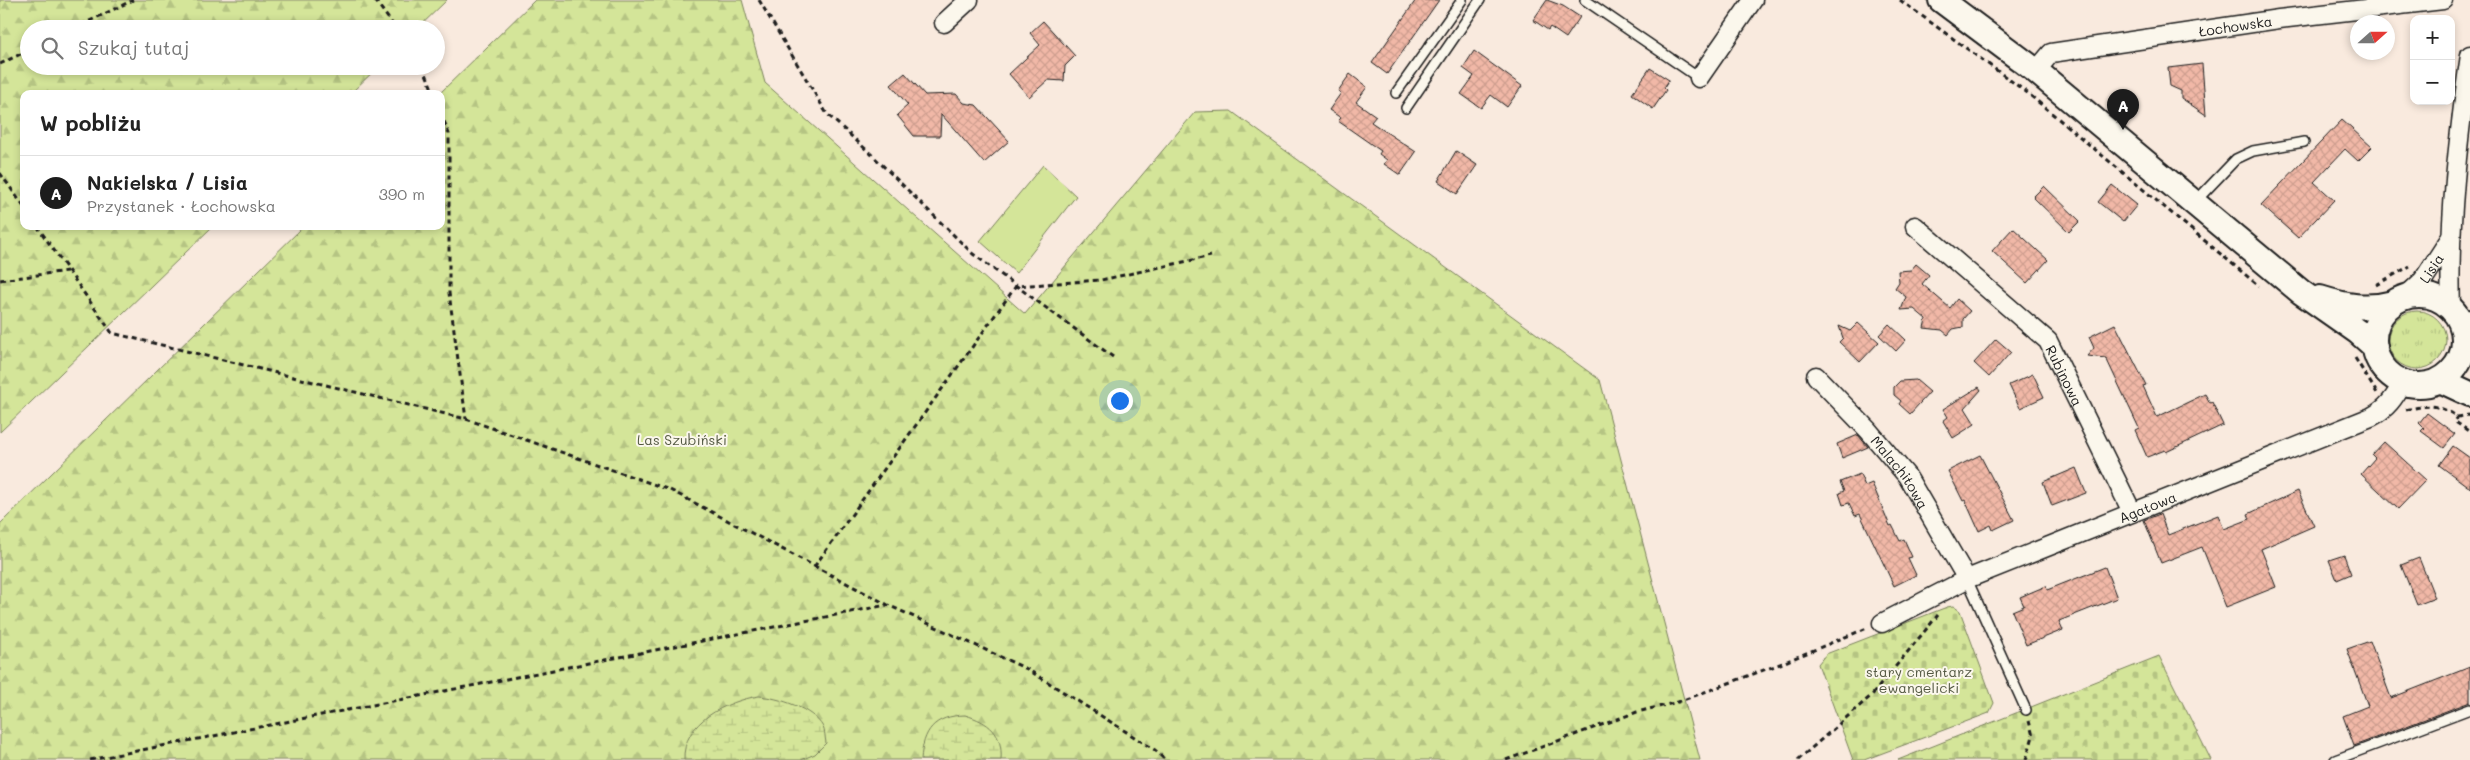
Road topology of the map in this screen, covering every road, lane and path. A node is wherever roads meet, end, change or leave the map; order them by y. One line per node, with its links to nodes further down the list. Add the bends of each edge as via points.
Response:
1 (133, 0): 12 (path)
2 (375, 0): 13 (path)
3 (759, 0): 35 (path, via 827,114 973,254)
4 (969, 0): 14 (street)
5 (1462, 0): 22 (lane)
6 (1480, 0): 23 (lane)
7 (1585, 0): 20 (lane)
8 (1753, 0): 20 (street)
9 (1900, 0): 36 (path, via 2025,91)
10 (1941, 0): 18 (main road)
11 (2443, 0): 18 (street, Łochowska, via 2279,19 2051,53)
12 (92, 20)
13 (389, 20)
14 (944, 23)
15 (20, 54): 17 (path)
16 (2470, 55): 31 (street, Lisia)
17 (0, 64)
18 (2036, 71): 28 (main road)
19 (427, 75): 21 (path)
20 (1699, 78)
21 (432, 90)
22 (1396, 93)
23 (1406, 108)
24 (445, 122): 50 (path, via 450,134 449,294)
25 (2304, 142): 28 (lane, via 2253,151 2236,159)
26 (0, 173): 27 (path)
27 (20, 201)
28 (2194, 203): 37 (main road)
29 (1915, 226): 52 (street, Rubinowa, via 2048,341)
30 (39, 230): 33 (path)
31 (2452, 237): 38 (street, Lisia, via 2423,280); 39 (street, Lisia)
32 (1211, 256): 35 (path, via 1101,280)
33 (67, 271): 34 (path); 50 (path, via 112,333)
34 (0, 280)
35 (1016, 286): 41 (path); 53 (path)
36 (2262, 288)
37 (2301, 292): 38 (main road, via 2356,307 2378,307); 40 (main road, via 2358,332)
38 (2399, 300): 39 (main road, via 2418,295 2430,296 2442,301); 40 (main road, via 2384,312)
39 (2461, 317): 42 (main road)
40 (2364, 351): 45 (main road); 47 (path)
41 (1113, 357)
42 (2465, 364): 44 (main road, via 2455,367)
43 (1816, 376): 54 (street, Malachitowa, via 1868,430 1906,476)
44 (2440, 380): 45 (main road, via 2418,385); 46 (main road)
45 (2403, 382): 47 (street, Agatowa)
46 (2470, 394)
47 (2386, 407): 49 (path, via 2399,413 2437,405); 52 (street, Agatowa, via 2371,417 2248,468)
48 (2470, 414): 49 (path)
49 (2458, 417): 51 (path, via 2454,421)
50 (466, 419): 53 (path, via 670,490)
51 (2470, 432)
52 (2132, 512): 54 (street, Agatowa)
53 (814, 567): 55 (path)
54 (1967, 579): 57 (street, Agatowa); 59 (lane)
55 (888, 605): 60 (path); 61 (path, via 1027,669 1155,750)
56 (1943, 608): 63 (path, via 1872,694)
57 (1882, 622): 62 (path, via 1771,668)
58 (2470, 709): 65 (lane)
59 (2026, 710): 64 (path, via 2033,736)
60 (90, 760)
61 (1165, 760)
62 (1506, 760)
63 (1798, 760)
64 (2026, 760)
65 (2335, 760)

